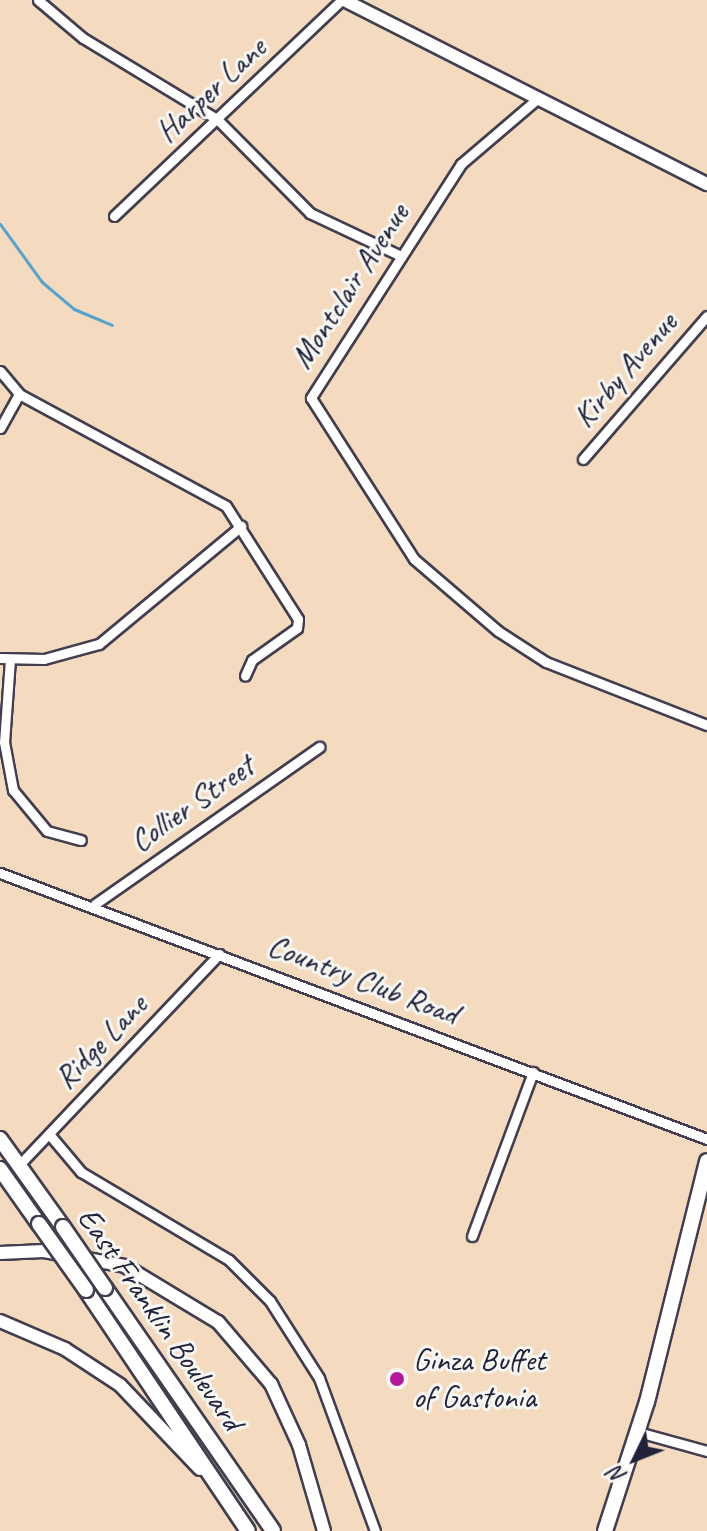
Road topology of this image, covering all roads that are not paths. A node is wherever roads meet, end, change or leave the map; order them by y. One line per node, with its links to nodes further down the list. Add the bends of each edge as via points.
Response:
1 (38, 0): 4 (street, via 83,38)
2 (343, 0): 3 (main road); 4 (street, Harper Lane)
3 (537, 99): 5 (main road); 7 (street, Montclair Avenue, via 479,142)
4 (217, 119): 6 (street, Harper Lane); 7 (street, via 310,213)
5 (707, 184)
6 (114, 216)
7 (399, 255): 16 (street, Montclair Avenue, via 311,398 402,543 522,649)
8 (707, 316): 12 (street, Kirby Avenue)
9 (0, 371): 10 (street)
10 (19, 394): 11 (street); 13 (street, via 208,492)
11 (0, 428)
12 (583, 459)
13 (241, 526): 14 (street, via 99,644 74,655); 15 (street, via 298,619 297,628 252,660)
14 (5, 658): 18 (street, via 4,742 13,790 47,831)
15 (245, 676)
16 (707, 725)
17 (319, 747): 20 (street, Collier Street)
18 (81, 840)
19 (0, 873): 20 (street, Country Club Road)
20 (95, 904): 21 (street, Country Club Road)
21 (219, 954): 22 (street, Country Club Road); 23 (street, Ridge Lane)
22 (533, 1072): 25 (street, Country Club Road); 30 (street)
23 (49, 1134): 27 (street, Ridge Lane); 39 (street, via 81,1172 229,1260 270,1301 319,1378)
24 (0, 1139): 27 (main road, East Franklin Boulevard)
25 (707, 1139)
26 (707, 1161): 29 (main road)
27 (19, 1165): 37 (main road, East Franklin Boulevard, bridge)
28 (0, 1169): 35 (main road, East Franklin Boulevard, bridge)
29 (705, 1181): 33 (main road)
30 (472, 1236)
31 (0, 1253): 38 (main road, via 44,1251 125,1266 218,1322 279,1398)
32 (0, 1321): 35 (main road, via 65,1349 120,1385)
33 (638, 1432): 34 (street); 40 (main road)
34 (707, 1451)
35 (219, 1490): 36 (main road, East Franklin Boulevard)
36 (248, 1531)
37 (273, 1531)
38 (324, 1531)
39 (375, 1531)
40 (605, 1531)

